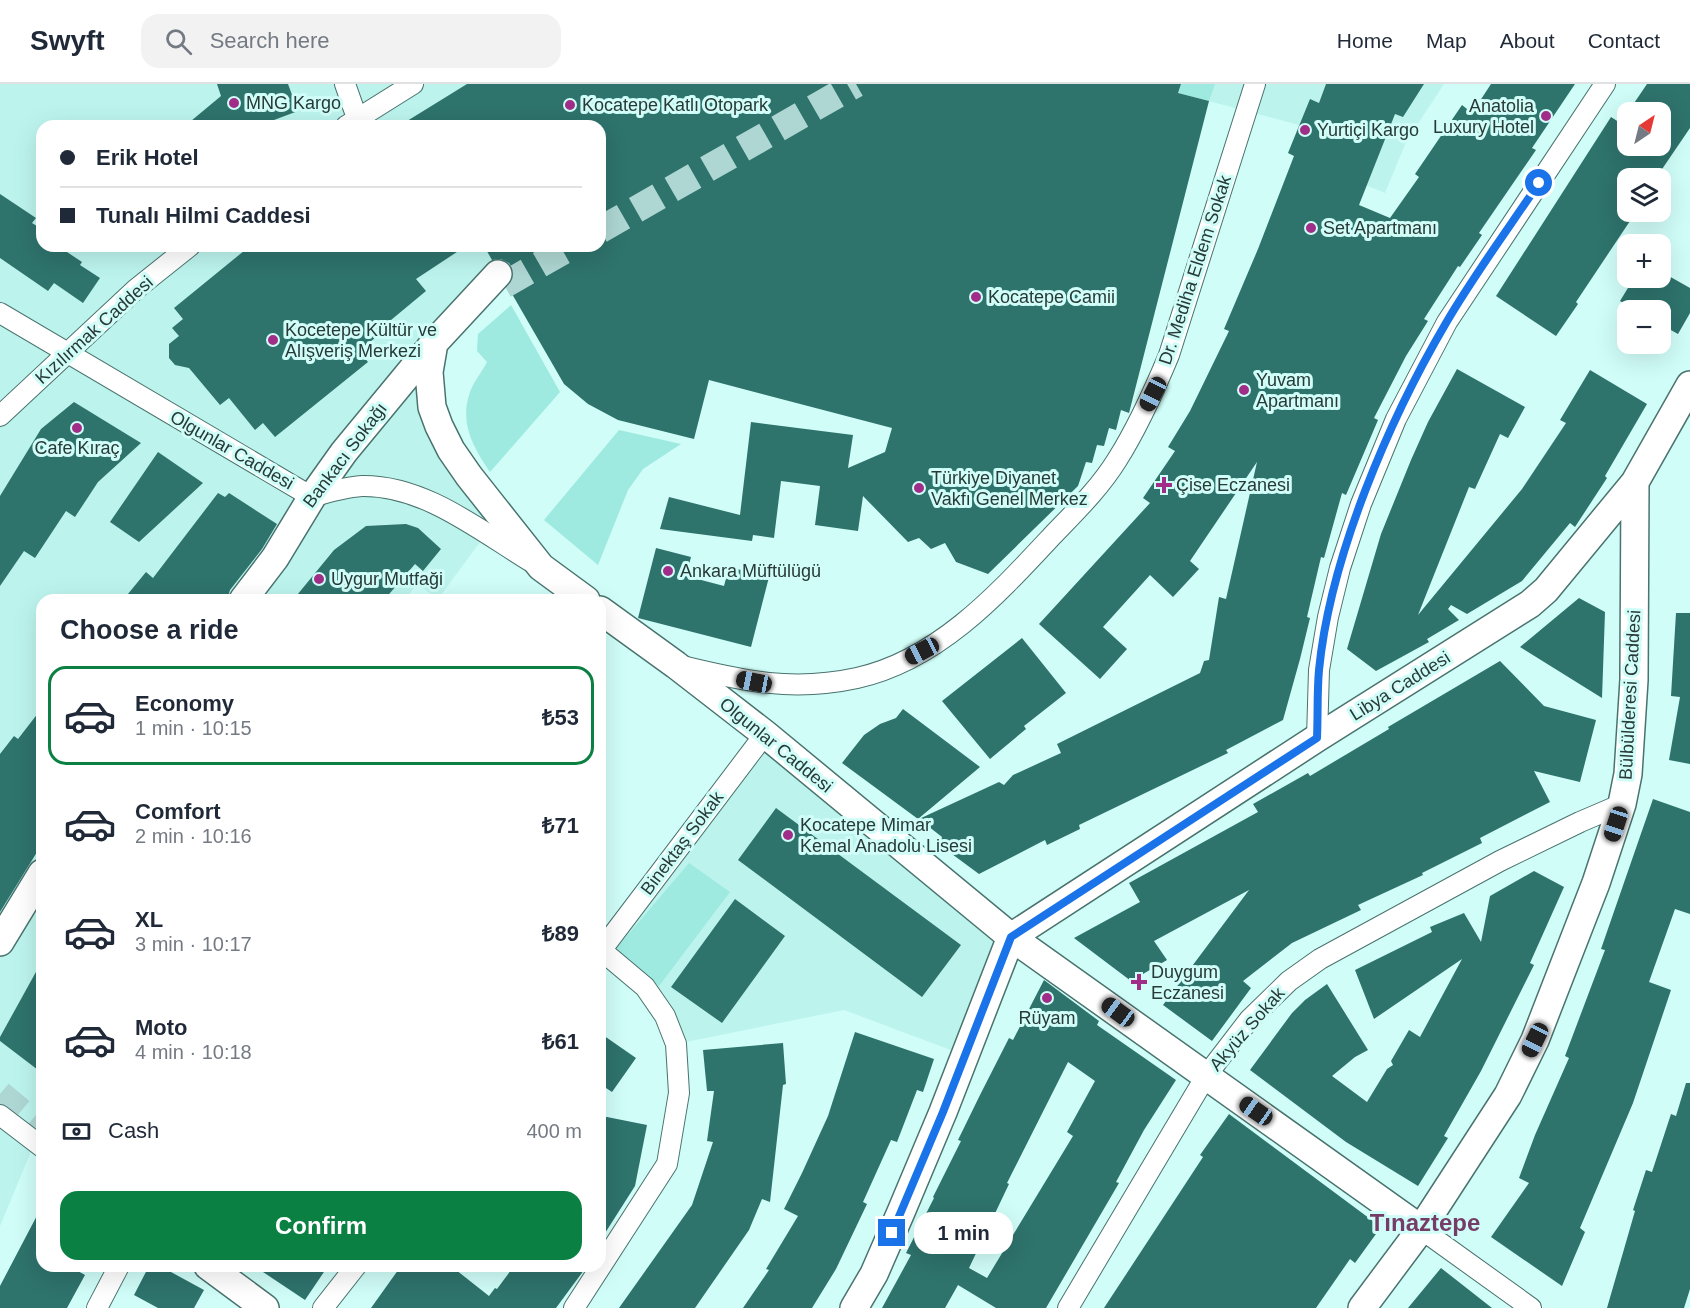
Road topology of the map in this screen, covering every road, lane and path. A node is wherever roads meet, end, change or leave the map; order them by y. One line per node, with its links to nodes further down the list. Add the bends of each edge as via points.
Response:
1 (345, 84): 5 (street)
2 (412, 84): 6 (street)
3 (1255, 84): 20 (street, Dr. Mediha Eldem Sokak, via 1169,355 1153,394 1096,490 1026,565 979,610 935,644 859,677 778,685)
4 (1605, 84): 22 (street, via 1447,322 1396,419 1361,504 1328,616 1319,670)
5 (352, 120)
6 (355, 120)
7 (182, 252): 11 (street, Kızılırmak Caddesi)
8 (501, 280): 10 (main road, Bankacı Sokağı)
9 (0, 313): 11 (street, Olgunlar Caddesi)
10 (434, 344): 15 (main road, Bankacı Sokağı, via 344,452); 16 (main road, Olgunlar Caddesi, via 429,388 438,426 469,476)
11 (66, 353): 13 (street, Kızılırmak Caddesi); 15 (street, Olgunlar Caddesi)
12 (1690, 385): 14 (main road, Libya Caddesi)
13 (0, 416)
14 (1635, 482): 22 (main road, Libya Caddesi, via 1530,604); 23 (main road, Bülbülderesi Caddesi, via 1634,680 1628,774)
15 (312, 497): 16 (street, Olgunlar Caddesi, via 362,486 407,493 462,519); 17 (main road, Bankacı Sokağı)
16 (540, 567): 18 (main road, Olgunlar Caddesi)
17 (248, 594)
18 (578, 594)
19 (606, 614): 20 (main road, Olgunlar Caddesi)
20 (676, 665): 21 (main road, Olgunlar Caddesi)
21 (765, 734): 25 (main road, Olgunlar Caddesi); 27 (street, Binektaş Sokak)
22 (1317, 738): 25 (main road, Libya Caddesi)
23 (1622, 804): 29 (street, Akyüz Sokak, via 1500,861 1320,959 1289,981 1249,1020); 32 (main road, Bülbülderesi Caddesi, via 1535,1040 1508,1095)
24 (36, 883): 26 (main road)
25 (1011, 937): 29 (main road, Olgunlar Caddesi); 43 (main road, via 901,1212 874,1274)
26 (0, 942)
27 (606, 944)
28 (606, 955): 33 (street, via 645,987 665,1016 676,1044 679,1093 667,1164)
29 (1206, 1076): 32 (main road, Olgunlar Caddesi); 44 (street, Akyüz Sokak)
30 (0, 1115): 31 (street)
31 (36, 1142)
32 (1421, 1229): 38 (street, Olgunlar Caddesi); 45 (main road, Bülbülderesi Caddesi)
33 (606, 1258)
34 (116, 1272): 39 (street)
35 (216, 1272): 40 (main road)
36 (351, 1272): 41 (street)
37 (597, 1272): 42 (street)
38 (1526, 1307)
39 (98, 1308)
40 (265, 1308)
41 (324, 1308)
42 (574, 1308)
43 (854, 1308)
44 (1068, 1308)
45 (1362, 1308)

